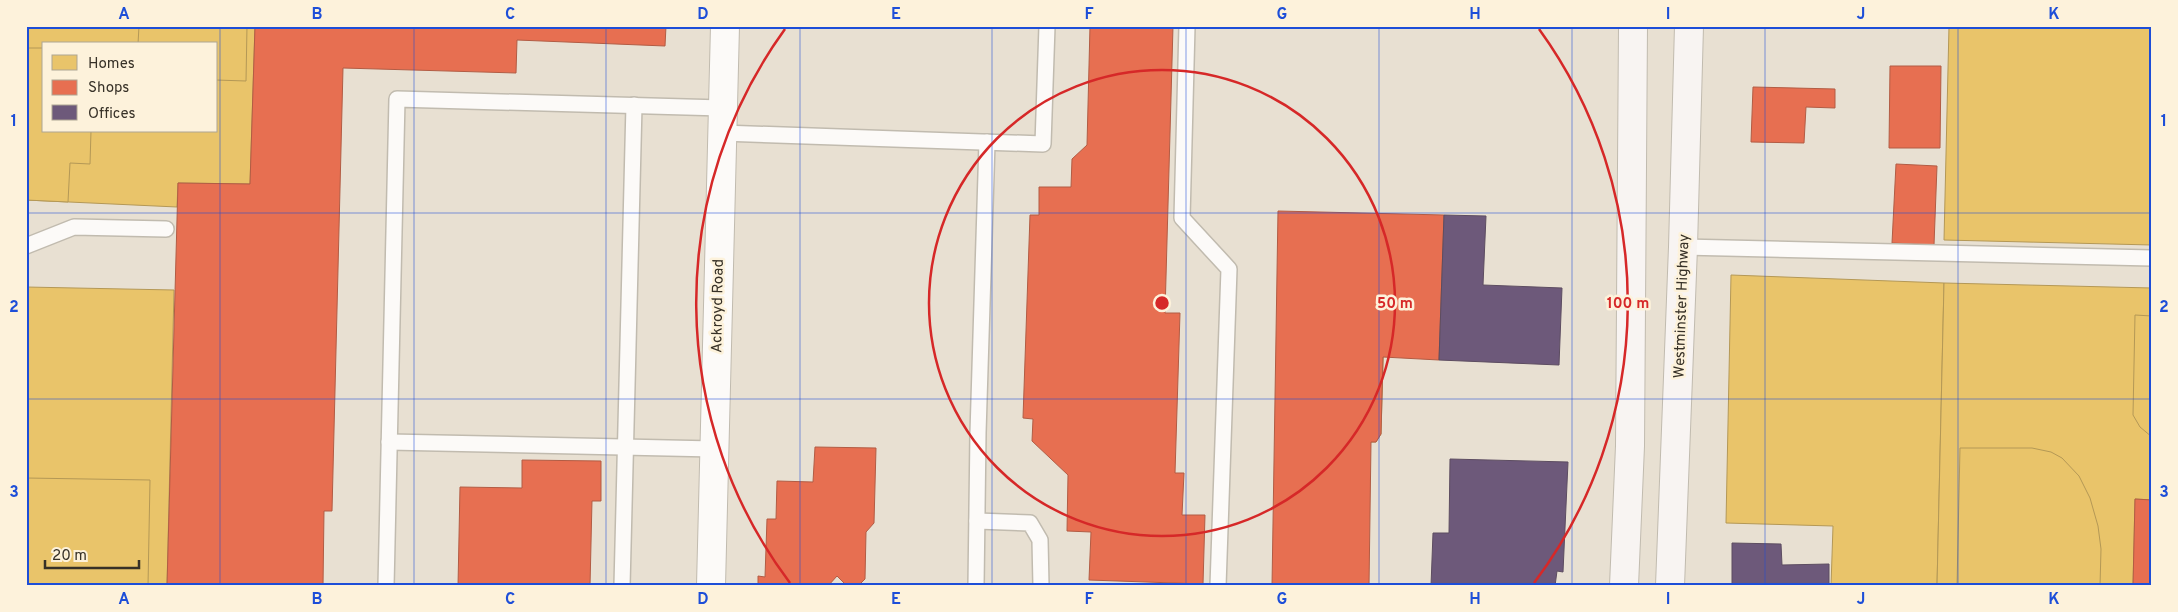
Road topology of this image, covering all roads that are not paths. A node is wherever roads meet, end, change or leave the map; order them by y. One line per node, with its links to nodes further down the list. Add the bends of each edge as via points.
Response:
1 (725, 26): 7 (street, Ackroyd Road)
2 (1047, 26): 8 (lane, via 1043,144)
3 (1187, 26): 22 (lane, via 1182,218 1229,269)
4 (1633, 26): 23 (main road, via 1630,446)
5 (1689, 26): 11 (main road, Westminster Highway)
6 (634, 105): 7 (lane); 13 (lane, via 397,98); 14 (lane)
7 (722, 121): 8 (lane); 15 (street, Ackroyd Road)
8 (987, 142): 16 (lane)
9 (166, 229): 10 (lane, via 74,227)
10 (26, 246)
11 (1683, 247): 12 (lane); 24 (main road, Westminster Highway)
12 (2152, 258)
13 (389, 442): 14 (lane); 17 (lane)
14 (625, 447): 15 (lane); 18 (lane)
15 (714, 449): 19 (street, Ackroyd Road)
16 (977, 521): 20 (lane); 21 (lane, via 1030,523 1040,540)
17 (386, 586)
18 (622, 586)
19 (711, 586)
20 (976, 586)
21 (1041, 586)
22 (1218, 586)
23 (1624, 586)
24 (1670, 586)

